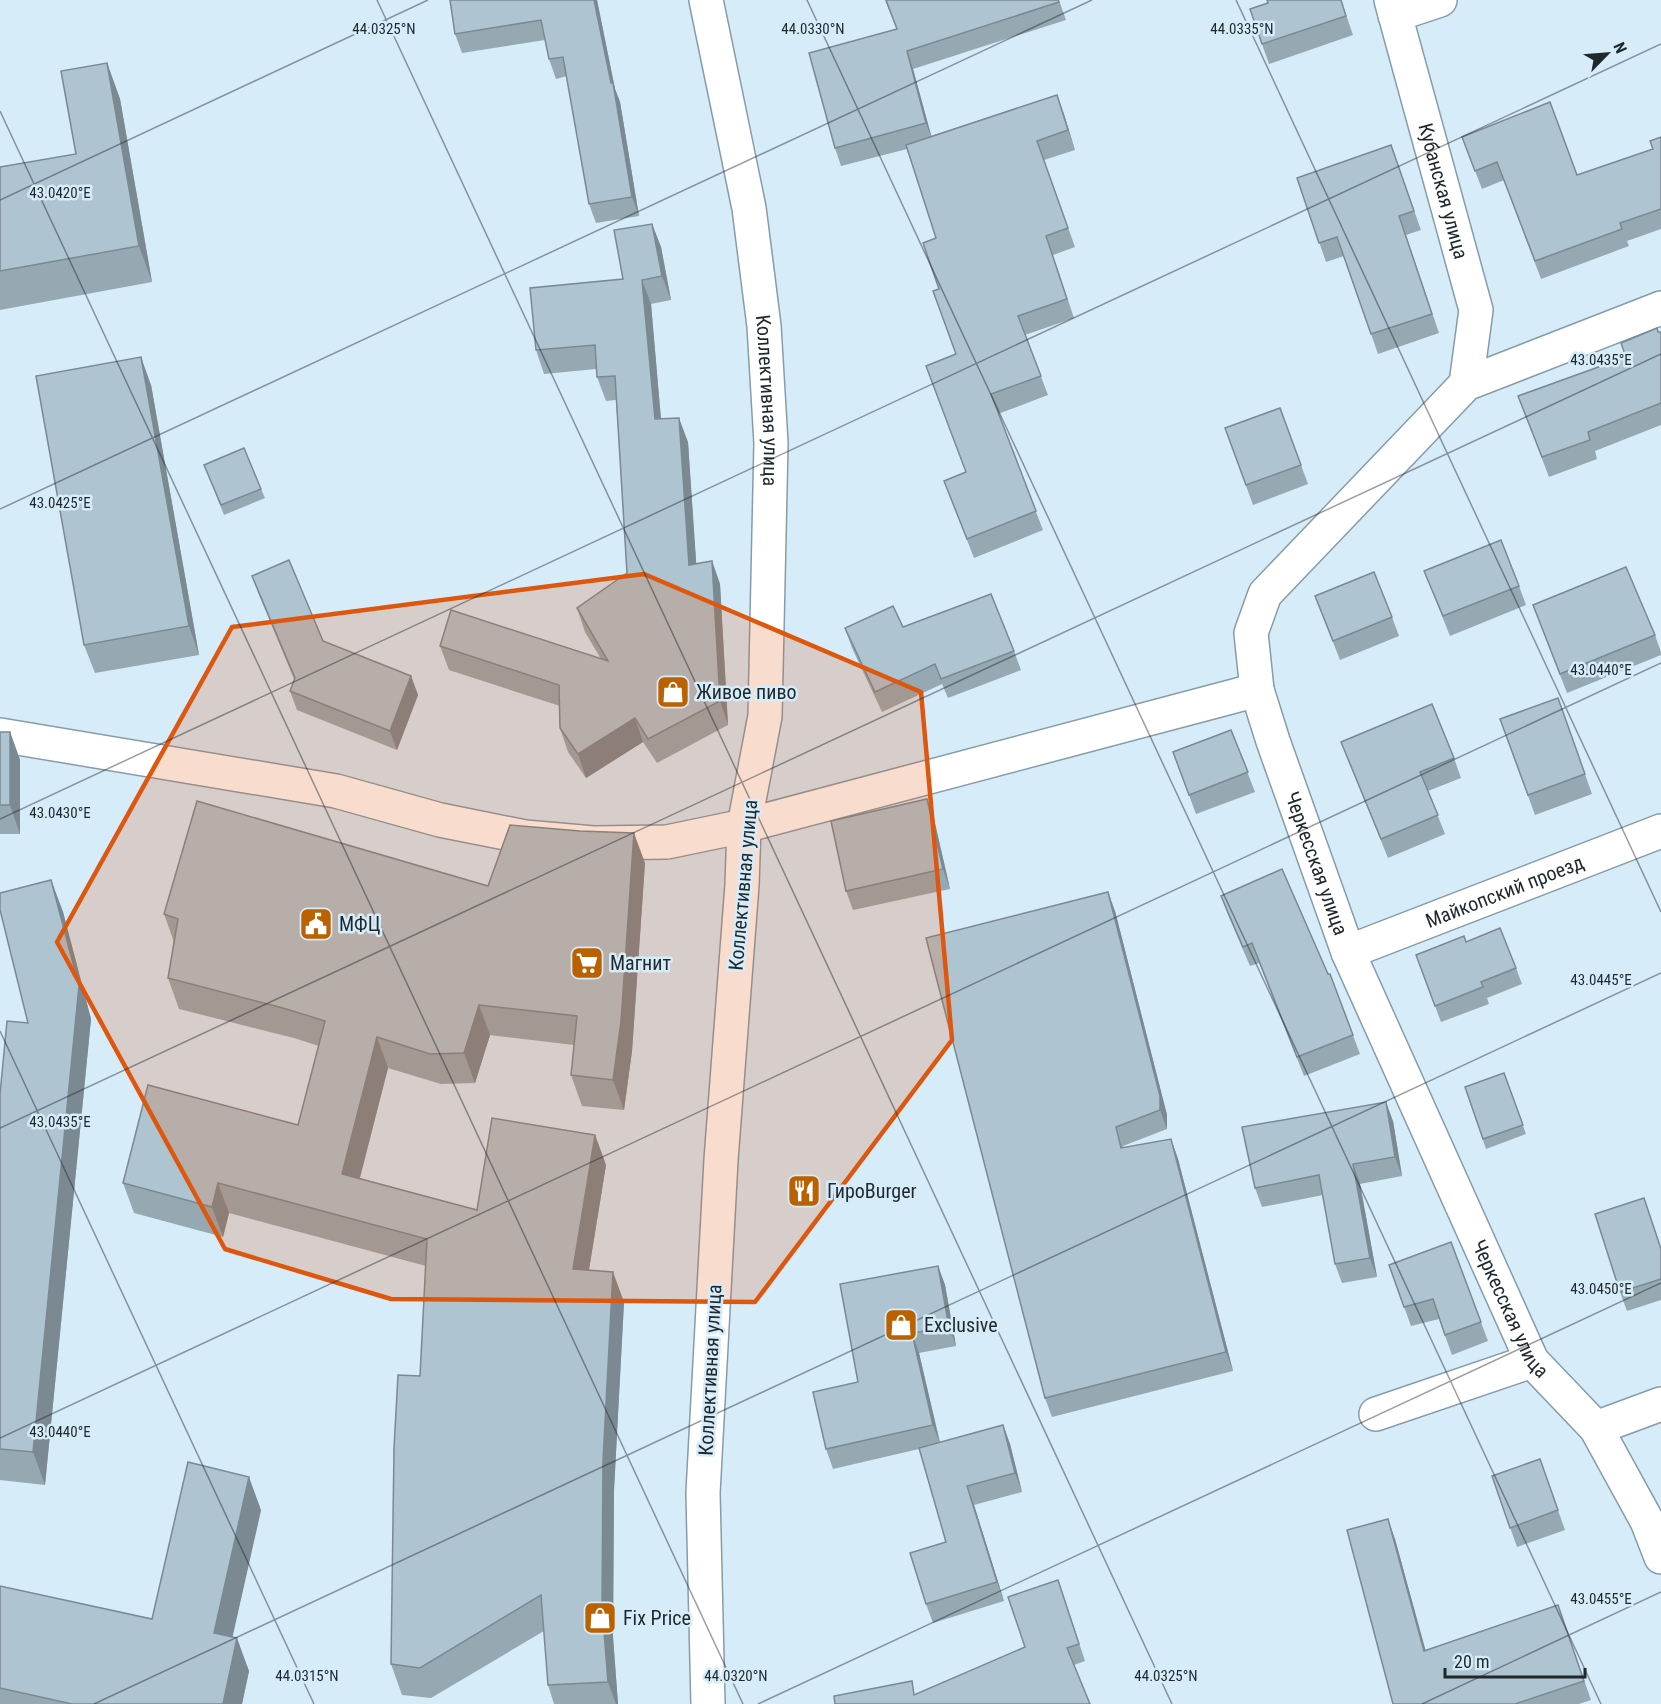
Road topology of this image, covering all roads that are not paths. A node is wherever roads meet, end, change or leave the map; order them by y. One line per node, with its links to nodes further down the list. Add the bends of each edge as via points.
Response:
1 (706, 0): 8 (street, Коллективная улица, via 749,208 764,326 771,443 765,716)
2 (1440, 0): 3 (street)
3 (1393, 7): 5 (street, Кубанская улица, via 1476,310)
4 (1661, 308): 5 (street, Черкесская улица)
5 (1466, 384): 6 (street, Черкесская улица, via 1265,594 1251,633)
6 (1257, 690): 8 (street); 10 (street, Черкесская улица)
7 (0, 735): 8 (street, via 336,791 440,820 525,837 593,843 667,842)
8 (744, 826): 16 (street, Коллективная улица, via 703,1493)
9 (1661, 831): 10 (street, Майкопский проезд)
10 (1348, 952): 11 (street, Черкесская улица)
11 (1532, 1361): 13 (street); 14 (street, Черкесская улица)
12 (1661, 1404): 14 (street)
13 (1376, 1414)
14 (1596, 1428): 15 (street, Черкесская улица, via 1647,1521)
15 (1661, 1557)
16 (708, 1704)

